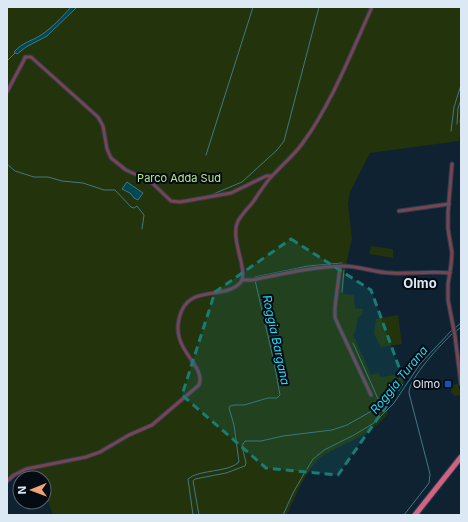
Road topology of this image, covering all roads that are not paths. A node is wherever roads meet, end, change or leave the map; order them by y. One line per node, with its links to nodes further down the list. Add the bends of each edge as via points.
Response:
1 (372, 7): 4 (street, via 350,58 315,124 302,145)
2 (7, 92): 4 (street, via 24,60 31,57 98,117 103,126 107,150 114,162 150,181 171,201 180,202 230,193 266,176)
3 (452, 164): 5 (street)
4 (272, 176): 9 (street, via 236,227)
5 (449, 204): 6 (street); 8 (street, via 448,229 452,253)
6 (399, 211)
7 (340, 267): 8 (street, via 358,267 389,274); 9 (street, via 309,269); 11 (street, via 335,318)
8 (450, 272): 10 (street, via 448,300)
9 (242, 280): 13 (street, via 233,288 194,298 182,311 178,325 179,339 199,375 200,382 196,389 152,424 100,452 32,468)
10 (461, 384)
11 (371, 394)
12 (461, 457): 14 (main road)
13 (7, 481)
14 (414, 515)

